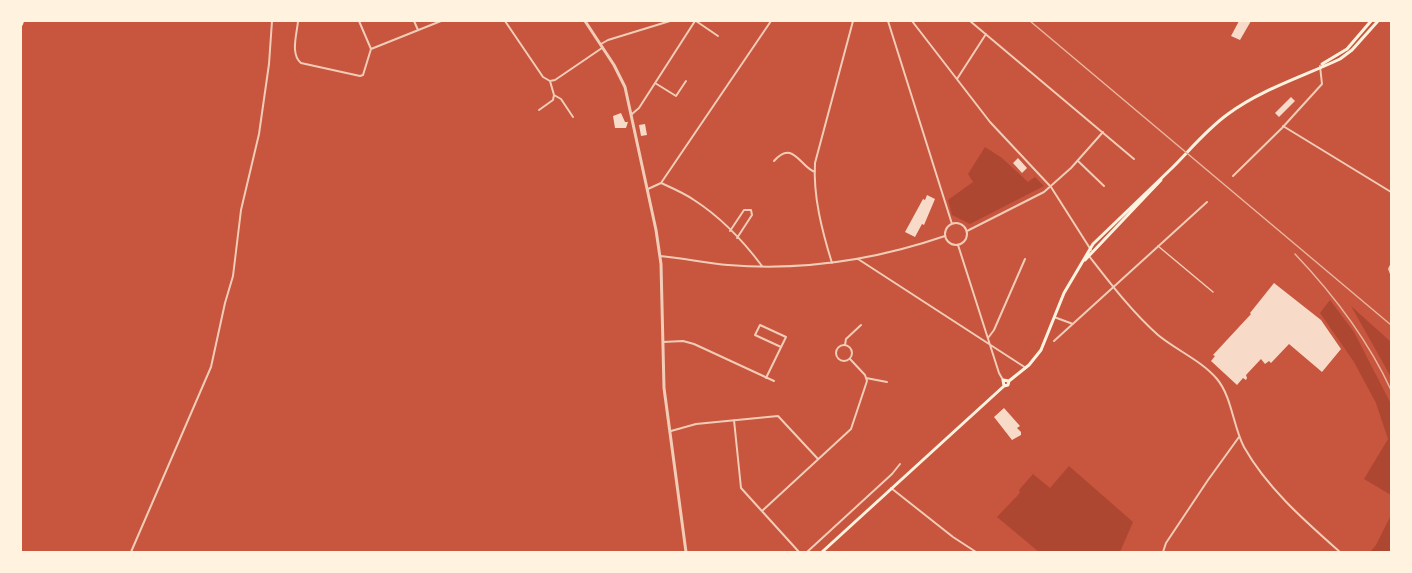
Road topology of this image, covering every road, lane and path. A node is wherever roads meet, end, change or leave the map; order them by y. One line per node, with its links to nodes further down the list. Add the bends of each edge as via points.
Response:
1 (272, 21): 87 (street, via 259,135 213,361)
2 (298, 21): 21 (street, via 295,53 299,61 363,75)
3 (359, 21): 21 (street)
4 (414, 21): 17 (street)
5 (441, 21): 17 (street)
6 (505, 21): 24 (street)
7 (585, 21): 20 (street)
8 (670, 21): 20 (street, via 608,40)
9 (696, 21): 19 (street); 26 (street)
10 (771, 21): 38 (street)
11 (853, 21): 36 (street)
12 (888, 21): 44 (street)
13 (912, 21): 23 (street)
14 (970, 21): 18 (street)
15 (1371, 21): 22 (main road, via 1347,49)
16 (1378, 21): 22 (main road, via 1350,52)
17 (418, 30): 21 (street)
18 (986, 34): 23 (street); 32 (street)
19 (718, 36)
20 (602, 46): 24 (street); 29 (street, via 622,81)
21 (371, 49)
22 (1320, 66): 31 (street, via 1322,84); 51 (main road, via 1222,118)
23 (957, 79): 40 (street, via 990,122)
24 (550, 81): 27 (street)
25 (687, 81): 26 (street, via 676,96)
26 (655, 83): 29 (street)
27 (554, 95): 28 (street); 30 (street)
28 (540, 110)
29 (632, 114): 41 (street)
30 (573, 117)
31 (1283, 126): 37 (street); 42 (street)
32 (1103, 132): 33 (street); 35 (street)
33 (1134, 159)
34 (774, 161): 36 (street, via 790,153)
35 (1078, 161): 39 (street); 40 (street)
36 (815, 172): 56 (street, via 820,225)
37 (1233, 176)
38 (661, 183): 41 (street); 45 (street, via 697,202)
39 (1104, 186)
40 (1050, 187): 46 (street); 51 (street)
41 (648, 189): 53 (street)
42 (1391, 192)
43 (1207, 202): 50 (street)
44 (952, 224): 46 (street, via 961,224); 47 (street)
45 (730, 231): 48 (street); 48 (street, via 744,210 751,210 752,215)
46 (966, 231): 49 (street, via 965,240)
47 (945, 236): 49 (street); 54 (street)
48 (737, 238): 58 (street)
49 (958, 245): 65 (street)
50 (1158, 245): 60 (street); 61 (lane)
51 (1091, 250): 52 (main road)
52 (1088, 255): 60 (street); 62 (main road)
53 (660, 256): 58 (street); 67 (street)
54 (858, 259): 56 (street); 68 (street)
55 (1025, 259): 65 (street)
56 (832, 263): 58 (street)
57 (1391, 265): 59 (street)
58 (762, 266)
59 (1391, 274)
60 (1113, 287): 63 (street); 82 (street, via 1158,335 1219,381)
61 (1213, 292)
62 (1054, 317): 63 (street); 72 (main road, via 1043,347)
63 (1073, 324): 66 (street)
64 (861, 325): 69 (street)
65 (988, 338): 68 (street)
66 (1054, 341)
67 (663, 342): 73 (street, via 694,344); 81 (street)
68 (990, 344): 72 (street); 75 (street)
69 (845, 345): 71 (street, via 852,350); 71 (street, via 838,348 836,356 842,361)
70 (781, 347): 70 (street, via 786,337 760,325 755,335); 73 (street)
71 (850, 359): 74 (street)
72 (1026, 368): 77 (main road)
73 (766, 378): 76 (street)
74 (866, 378): 78 (street); 83 (street, via 852,426)
75 (1004, 380): 77 (main road); 79 (main road)
76 (774, 381)
77 (1009, 381): 79 (main road)
78 (887, 382)
79 (1004, 386): 85 (main road)
80 (734, 420): 81 (street); 83 (street, via 779,416); 86 (street, via 741,486)
81 (670, 431): 88 (street)
82 (1239, 437): 93 (street); 94 (street, via 1273,487)
83 (818, 459): 86 (street)
84 (900, 464): 90 (street)
85 (891, 488): 91 (main road); 92 (street)
86 (762, 511): 89 (street)
87 (131, 552)
88 (686, 552)
89 (800, 552)
90 (807, 552)
91 (822, 552)
92 (976, 552)
93 (1162, 552)
94 (1340, 552)

